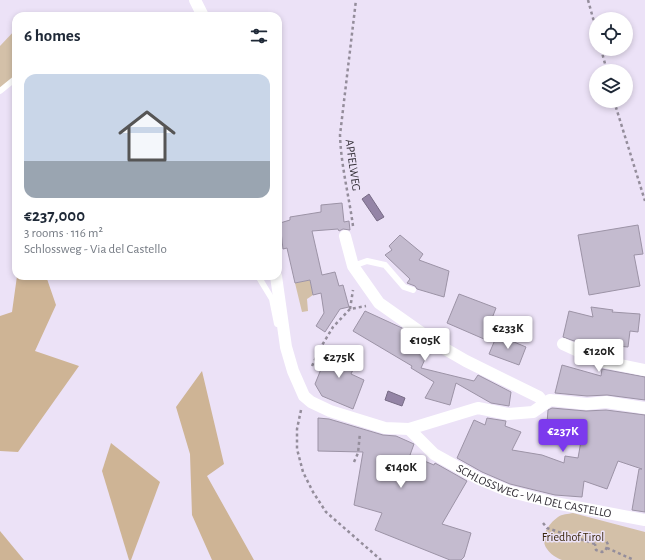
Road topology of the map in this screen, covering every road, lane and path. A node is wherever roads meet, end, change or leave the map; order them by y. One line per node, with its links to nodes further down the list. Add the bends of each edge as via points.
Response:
1 (194, 0): 4 (street)
2 (356, 0): 10 (path, APFELWEG, via 340,135 349,196)
3 (588, 0): 5 (path)
4 (201, 12)
5 (591, 12)
6 (12, 81): 7 (lane)
7 (0, 91)
8 (616, 108): 9 (path)
9 (645, 201)
10 (349, 233): 11 (street)
11 (353, 266): 14 (lane, via 367,261 385,265 404,287); 15 (street); 16 (path, via 351,274 354,293)
12 (260, 280): 18 (lane, via 272,299 281,339)
13 (277, 280): 18 (street)
14 (413, 290)
15 (379, 303): 16 (path); 22 (street, via 440,346 539,397)
16 (350, 309): 19 (path, via 326,337)
17 (563, 344): 20 (street, via 600,361)
18 (286, 348): 21 (street)
19 (312, 366)
20 (645, 370)
21 (304, 396): 24 (street, via 330,411); 31 (path, via 297,448 303,472 326,512)
22 (544, 403): 23 (street, via 550,400 587,404 606,402); 25 (street, via 533,412 508,414 478,408)
23 (645, 408)
24 (362, 421): 25 (street, via 385,428); 26 (path, via 358,453)
25 (409, 428): 27 (street, SCHLOSSWEG - VIA DEL CASTELLO, via 434,454 478,479 508,491 555,503)
26 (354, 462)
27 (645, 520)
28 (543, 523): 29 (path, via 547,528)
29 (595, 544): 30 (path, via 598,551 602,552); 30 (path, via 598,539 602,539 607,543)
30 (607, 548): 32 (path)
31 (381, 560)
32 (634, 560)

